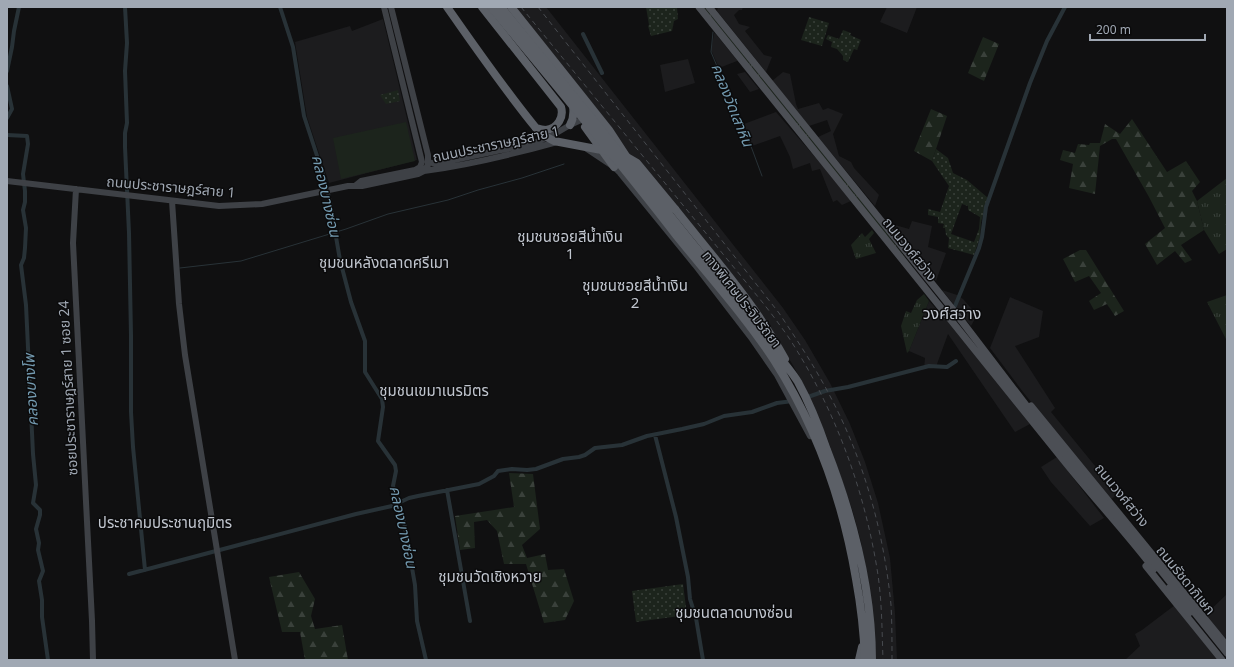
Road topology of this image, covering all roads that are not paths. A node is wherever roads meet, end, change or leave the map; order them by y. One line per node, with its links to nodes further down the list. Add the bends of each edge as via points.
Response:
1 (384, 7): 11 (main road, ถนนประชาราษฎร์สาย 1)
2 (391, 7): 11 (main road, ถนนประชาราษฎร์สาย 1)
3 (447, 7): 16 (highway, via 511,98)
4 (482, 7): 16 (highway, via 561,107 563,112 558,123 546,130)
5 (491, 7): 39 (highway, ทางพิเศษประจิมรัถยา, bridge, via 744,320 785,379 827,467 844,524 859,596)
6 (496, 7): 13 (highway, via 556,79)
7 (501, 7): 27 (highway, ทางพิเศษประจิมรัถยา, bridge, via 747,310 782,361)
8 (511, 7): 25 (highway, via 609,130)
9 (699, 7): 29 (main road, ถนนวงศ์สว่าง)
10 (709, 7): 26 (main road, ถนนวงศ์สว่าง)
11 (395, 34): 12 (main road, ถนนประชาราษฎร์สาย 1)
12 (398, 47): 17 (main road, ถนนประชาราษฎร์สาย 1); 22 (main road, ถนนประชาราษฎร์สาย 1, via 422,162 415,170 361,181)
13 (573, 106): 14 (highway); 15 (highway, via 574,114)
14 (581, 120): 15 (main road, ถนนประชาราษฎร์สาย 1); 19 (highway); 25 (main road, via 591,123)
15 (570, 125): 18 (main road, ถนนประชาราษฎร์สาย 1, via 534,143)
16 (536, 128): 27 (highway, bridge, via 544,136 554,140 624,155 637,162 746,297)
17 (428, 162): 18 (main road, ถนนประชาราษฎร์สาย 1); 20 (main road, ถนนประชาราษฎร์สาย 1)
18 (455, 163): 19 (main road, ถนนประชาราษฎร์สาย 1, via 567,141 578,143); 20 (main road, ถนนประชาราษฎร์สาย 1)
19 (614, 167): 33 (main road, ถนนประชาราษฎร์สาย 1, via 695,265 742,327 786,392 815,446 843,526 856,589)
20 (424, 171): 22 (main road, ถนนประชาราษฎร์สาย 1, via 362,186)
21 (7, 181): 23 (main road, ถนนประชาราษฎร์สาย 1)
22 (356, 185): 24 (main road, ถนนประชาราษฎร์สาย 1, via 262,204 239,206)
23 (76, 189): 24 (main road, ถนนประชาราษฎร์สาย 1); 36 (main road, ซอยประชาราษฎร์สาย 1 ซอย 24, via 73,244)
24 (172, 201): 37 (main road, via 179,304 187,370)
25 (656, 204): 40 (main road, via 779,355 807,408 831,464 851,530 864,595)
26 (979, 344): 28 (main road, ถนนวงศ์สว่าง); 31 (main road, ถนนวงศ์สว่าง)
27 (792, 371): 40 (highway, ทางพิเศษประจิมรัถยา, bridge, via 821,432 849,511 867,594)
28 (1032, 413): 35 (main road, ถนนรัชดาภิเษก, bridge)
29 (1102, 507): 30 (main road, ถนนวงศ์สว่าง); 34 (main road, ถนนวงศ์สว่าง)
30 (1154, 568): 42 (main road, ถนนรัชดาภิเษก, bridge)
31 (1221, 639): 32 (main road, ถนนวงศ์สว่าง); 34 (main road, via 1221,650)
32 (1227, 646)
33 (862, 647): 38 (highway); 39 (main road, ถนนประชาราษฎร์สาย 1)
34 (1213, 649): 41 (main road, ถนนวงศ์สว่าง)
35 (1227, 653)
36 (93, 660)
37 (234, 660)
38 (859, 660)
39 (864, 660)
40 (871, 660)
41 (1222, 660)
42 (1227, 660)

